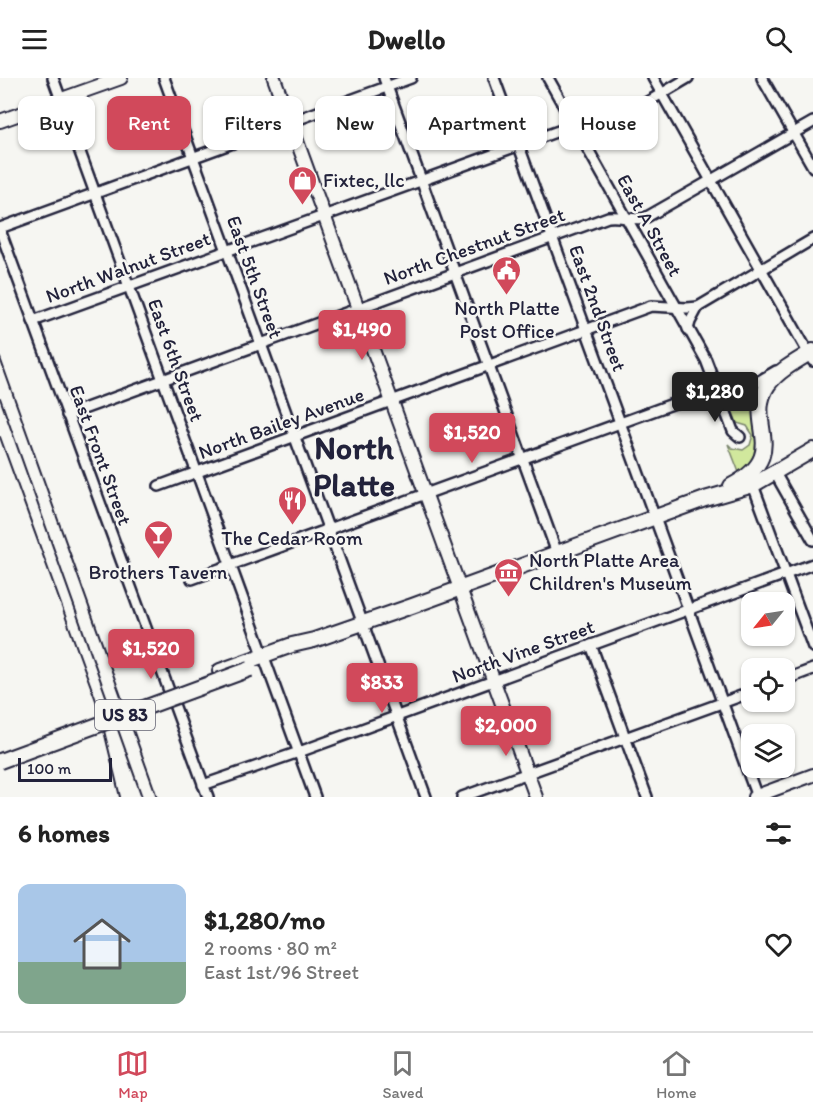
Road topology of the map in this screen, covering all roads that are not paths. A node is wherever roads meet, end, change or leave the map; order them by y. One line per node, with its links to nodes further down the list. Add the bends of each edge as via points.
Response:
1 (53, 78): 13 (street, East 6th Street)
2 (121, 78): 14 (main road)
3 (164, 78): 30 (street, East 5th Street)
4 (274, 78): 15 (main road)
5 (411, 78): 11 (street)
6 (494, 78): 16 (street, East 2nd Street)
7 (548, 78): 18 (street, East A Street)
8 (652, 78): 12 (street)
9 (688, 78): 12 (street)
10 (762, 78): 23 (street)
11 (386, 82): 20 (street); 32 (street)
12 (662, 94): 17 (street); 33 (street)
13 (60, 96)
14 (70, 96)
15 (281, 96)
16 (501, 96)
17 (658, 96)
18 (559, 97)
19 (18, 114): 21 (main road)
20 (303, 117)
21 (0, 121)
22 (813, 122): 23 (street, North Chestnut Street)
23 (794, 133): 31 (street); 33 (street, North Chestnut Street)
24 (79, 150): 34 (street, East 6th Street)
25 (214, 150): 30 (street)
26 (300, 150): 35 (main road)
27 (503, 150): 32 (street, North Walnut Street)
28 (521, 150): 38 (street, East 2nd Street)
29 (588, 150): 36 (street, East A Street)
30 (192, 158): 34 (street); 40 (street, East 5th Street)
31 (813, 167)
32 (421, 180): 35 (street, North Walnut Street); 42 (street)
33 (711, 180): 36 (street, North Chestnut Street, via 645,218); 41 (street)
34 (94, 192): 37 (street); 43 (street, East 6th Street)
35 (324, 215): 40 (street, North Walnut Street); 46 (main road)
36 (625, 217): 38 (street, North Chestnut Street, via 608,217); 44 (street, East A Street)
37 (0, 229): 49 (street, East Front Street)
38 (552, 237): 42 (street, North Chestnut Street); 51 (street, East 2nd Street)
39 (813, 239): 41 (street)
40 (226, 251): 43 (street, North Walnut Street); 52 (street, East 5th Street)
41 (762, 270): 47 (street); 53 (street)
42 (455, 273): 46 (street, North Chestnut Street); 55 (street)
43 (130, 286): 49 (street, North Walnut Street); 56 (street, East 6th Street)
44 (668, 294): 45 (street, North Bailey Avenue); 48 (street, East A Street)
45 (651, 306): 48 (street, North Bailey Avenue); 51 (street, North Bailey Avenue)
46 (358, 307): 52 (street, North Chestnut Street); 58 (main road)
47 (698, 307): 48 (street, North Bailey Avenue); 50 (street)
48 (677, 308): 50 (street, East A Street)
49 (33, 321): 59 (street, East Front Street)
50 (688, 329): 57 (street, East A Street)
51 (588, 330): 55 (street, North Bailey Avenue); 60 (street, East 2nd Street)
52 (260, 344): 56 (street, North Chestnut Street); 61 (street, East 5th Street)
53 (812, 355): 54 (highway, US 83)
54 (795, 363): 57 (street, via 749,387); 70 (highway, US 83, via 765,391 762,459 747,477)
55 (490, 366): 58 (street, North Bailey Avenue); 64 (street)
56 (164, 379): 59 (street, North Chestnut Street); 65 (street, East 6th Street)
57 (718, 391): 60 (street, via 708,391); 62 (street, East A Street, via 733,431)
58 (392, 402): 61 (street, North Bailey Avenue); 69 (main road)
59 (67, 415): 98 (street, East Front Street)
60 (620, 423): 64 (street); 71 (street, East 2nd Street)
61 (294, 437): 65 (street, North Bailey Avenue); 72 (street, East 5th Street)
62 (740, 437)
63 (813, 450): 66 (highway)
64 (523, 459): 69 (street); 74 (street)
65 (198, 472): 68 (street, North Bailey Avenue); 76 (street, East 6th Street)
66 (775, 473): 67 (highway); 73 (street)
67 (753, 485): 70 (highway); 77 (street)
68 (159, 486)
69 (426, 495): 72 (street); 79 (main road)
70 (705, 499): 71 (highway, US 83)
71 (656, 517): 74 (highway, US 83); 80 (street, East 2nd Street)
72 (329, 530): 76 (street); 81 (street, East 5th Street)
73 (813, 540)
74 (557, 553): 79 (highway, US 83)
75 (813, 564): 77 (street, North Vine Street)
76 (230, 565): 78 (street); 84 (street, East 6th Street)
77 (786, 574): 80 (street, North Vine Street); 83 (street)
78 (192, 579)
79 (460, 588): 81 (highway, US 83); 88 (main road)
80 (690, 610): 82 (street, North Vine Street); 90 (street, East 2nd Street)
81 (363, 623): 84 (highway, US 83, via 292,645); 91 (street, East 5th Street)
82 (591, 645): 88 (street, North Vine Street); 92 (street)
83 (813, 647)
84 (264, 659): 85 (highway, US 83); 94 (street, East 6th Street)
85 (249, 665): 93 (highway, US 83); 95 (highway, US 83, bridge)
86 (813, 669): 87 (street)
87 (795, 676)
88 (494, 681): 91 (street, North Vine Street); 96 (main road)
89 (741, 696): 90 (street)
90 (723, 703): 92 (street); 105 (street, East 2nd Street)
91 (397, 716): 94 (street, North Vine Street); 101 (street, East 5th Street)
92 (625, 737): 96 (street); 104 (street)
93 (0, 752)
94 (299, 752): 98 (street, North Vine Street); 100 (street, East 6th Street)
95 (0, 761)
96 (528, 773): 102 (street); 103 (main road)
97 (813, 775): 105 (main road)
98 (203, 785): 99 (street, East Front Street)
99 (208, 797)
100 (315, 797)
101 (426, 797)
102 (462, 797)
103 (536, 797)
104 (647, 797)
105 (756, 797)

